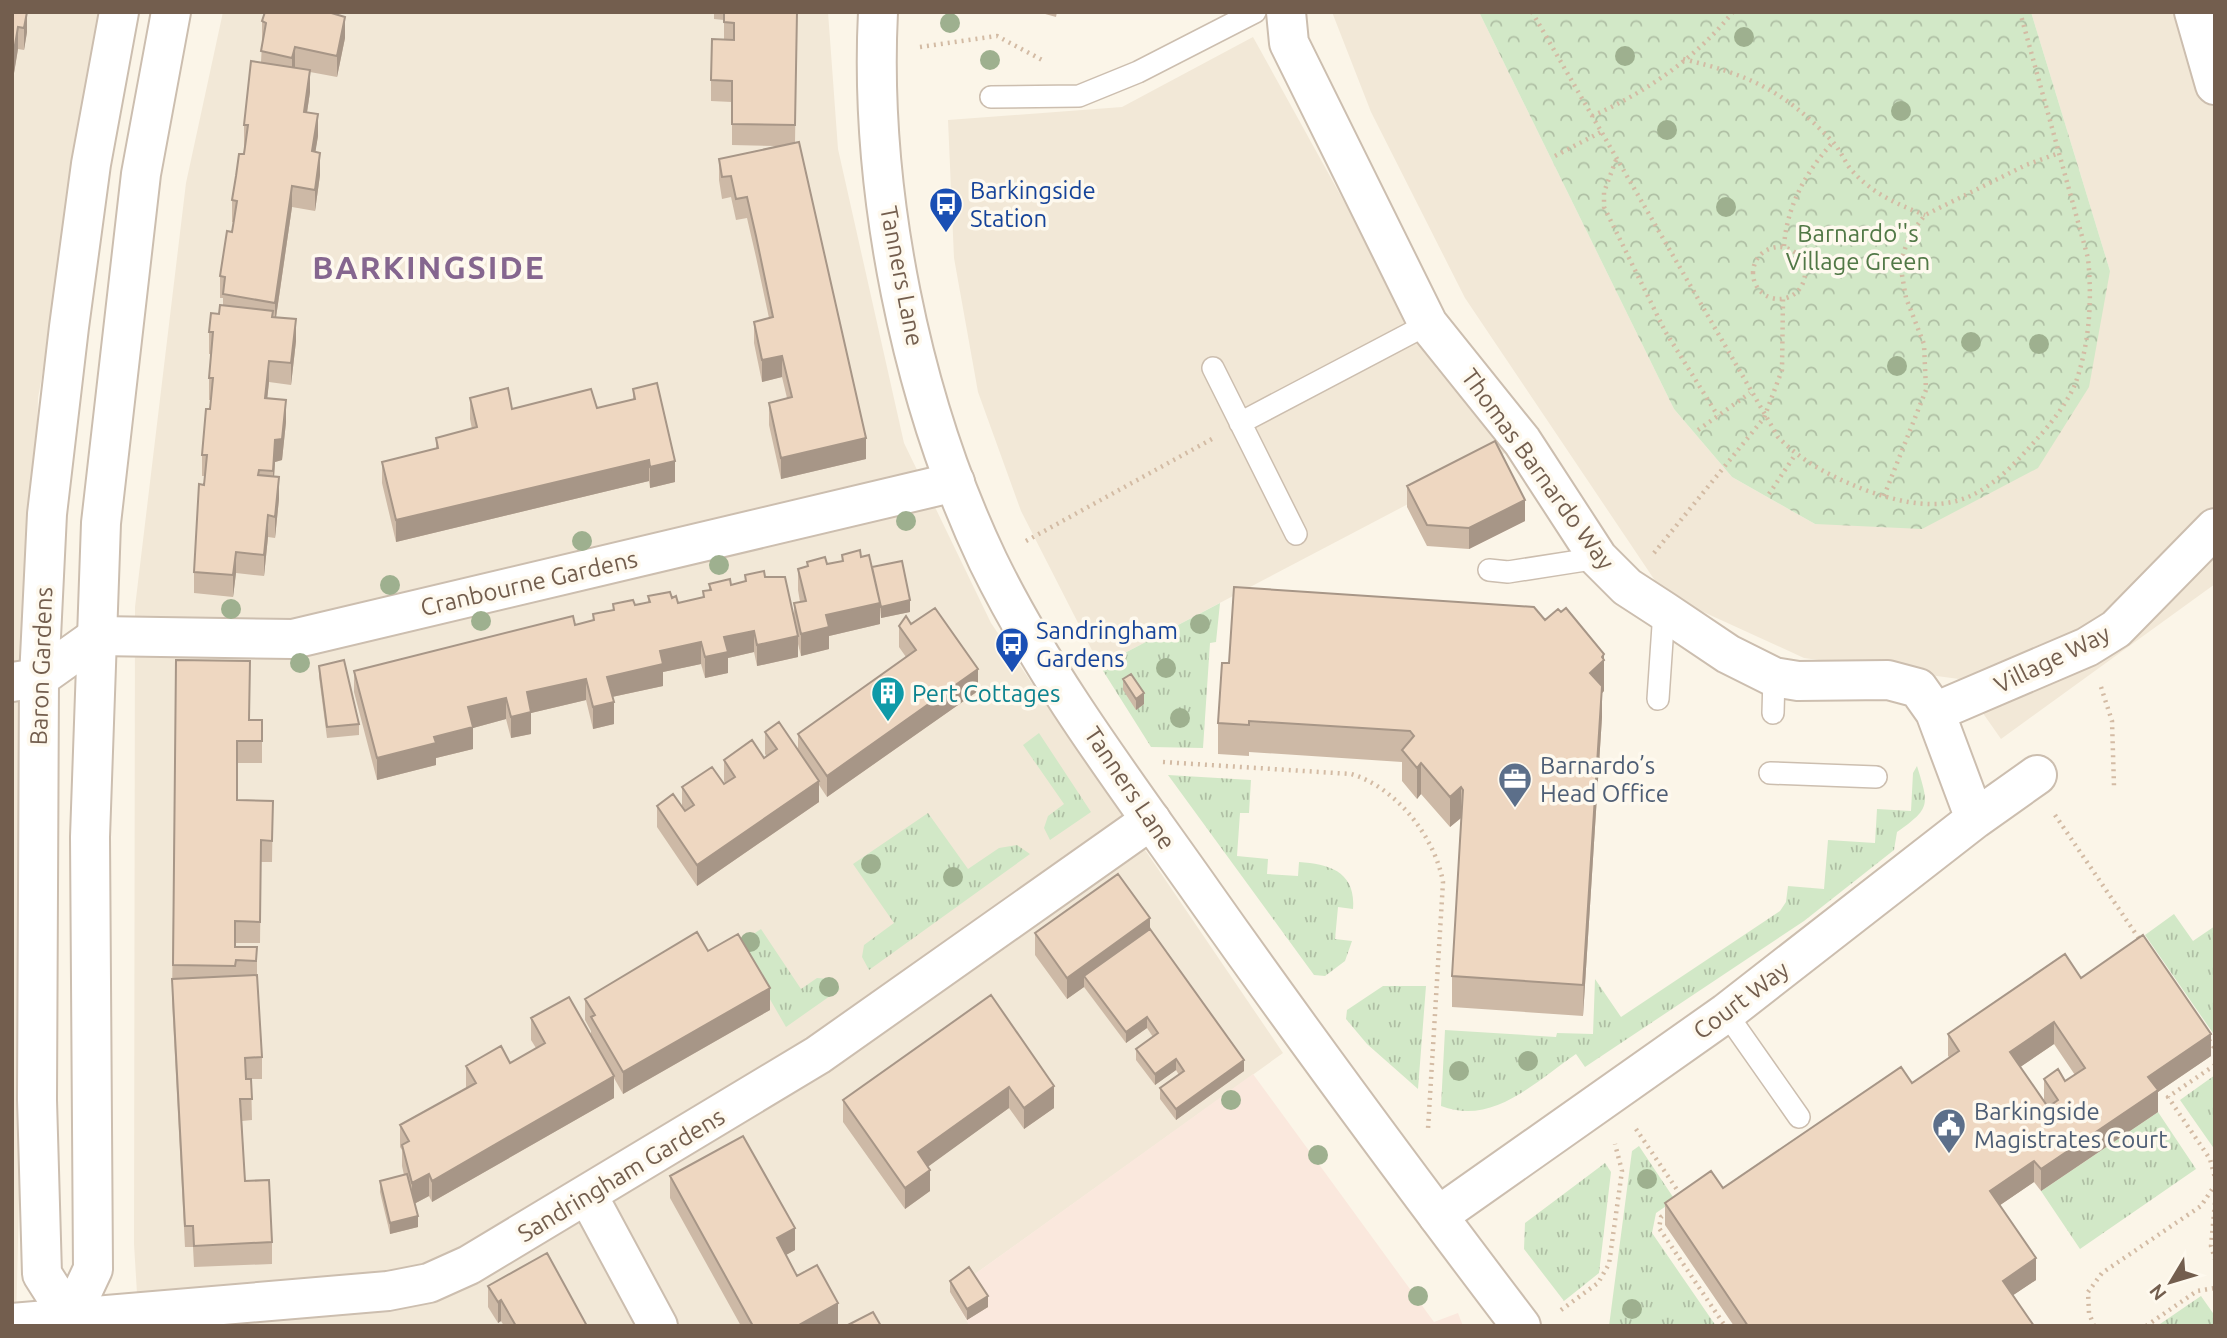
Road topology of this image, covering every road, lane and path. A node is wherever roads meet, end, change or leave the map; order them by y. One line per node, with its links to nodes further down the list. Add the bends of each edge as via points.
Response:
1 (119, 12): 44 (street, Baron Gardens, via 91,164)
2 (171, 12): 42 (street, via 139,188 101,523)
3 (878, 12): 10 (street, Tanners Lane)
4 (1255, 12): 13 (lane, via 1138,72)
5 (1286, 12): 24 (street, Thomas Barnardo Way, via 1289,43)
6 (1532, 12): 15 (path)
7 (1733, 12): 11 (path)
8 (2020, 12): 18 (path)
9 (2194, 12): 12 (street)
10 (876, 53): 13 (path, via 998,36 1054,66); 32 (street, Tanners Lane, via 891,230 926,389)
11 (1683, 59): 15 (path, via 1633,98); 17 (path, via 1739,73 1770,88)
12 (2215, 85)
13 (1079, 96): 14 (lane)
14 (992, 97)
15 (1592, 116): 16 (path)
16 (1601, 132): 19 (path); 20 (path)
17 (1833, 141): 21 (path, via 1871,190); 22 (path, via 1794,200)
18 (2059, 153): 21 (path); 34 (path, via 2088,258 2092,297 2076,382 2044,431 2005,476 1964,501 1920,505)
19 (1555, 156)
20 (1616, 159): 26 (path); 27 (path, via 1604,192 1604,207 1665,331)
21 (1925, 215): 34 (path, via 1909,236 1902,275 1924,344 1926,390)
22 (1784, 246): 23 (path, via 1798,254 1806,269 1798,292); 23 (path, via 1766,249 1753,272 1758,289)
23 (1783, 299): 28 (path, via 1782,370)
24 (1428, 324): 29 (lane); 37 (street, Thomas Barnardo Way, via 1522,441)
25 (1213, 368): 29 (lane)
26 (1750, 393): 27 (path); 28 (path)
27 (1718, 416): 30 (path)
28 (1764, 418): 31 (path); 40 (path)
29 (1240, 423): 36 (lane); 38 (path)
30 (1698, 430)
31 (1795, 455): 33 (path); 34 (path, via 1841,481)
32 (955, 482): 38 (street, Tanners Lane); 42 (street, Cranbourne Gardens, via 293,639)
33 (1769, 494)
34 (1884, 496)
35 (2215, 528): 43 (street, Village Way, via 2116,629)
36 (1296, 534)
37 (1598, 558): 39 (lane, via 1508,572); 40 (street, Thomas Barnardo Way)
38 (989, 561): 47 (street, Tanners Lane, via 1044,663)
39 (1489, 570)
40 (1627, 587): 41 (street, Thomas Barnardo Way)
41 (1664, 611): 45 (lane); 46 (street, Thomas Barnardo Way, via 1727,654 1774,695 1798,681 1888,680 1918,688)
42 (98, 636): 44 (street); 72 (street, via 90,837 93,1269)
43 (2087, 647): 46 (street, Village Way); 51 (path, via 2112,721)
44 (26, 680): 72 (street, Baron Gardens, via 42,1274)
45 (1658, 699)
46 (1936, 712): 52 (street, Thomas Barnardo Way)
47 (1109, 758): 53 (street, Tanners Lane); 66 (path, via 1351,774 1370,779 1387,791 1430,842 1443,882)
48 (1770, 773): 49 (lane)
49 (1876, 777)
50 (2034, 777): 52 (street, Court Way); 54 (path)
51 (2114, 786)
52 (1975, 819): 55 (street, Court Way)
53 (1152, 820): 63 (street, Sandringham Gardens, via 818,1055); 66 (street, Tanners Lane, via 1293,1022)
54 (2144, 946)
55 (1726, 1013): 59 (street, Court Way); 60 (lane)
56 (2207, 1038): 57 (path)
57 (2215, 1049)
58 (2215, 1065): 61 (path, via 2168,1097 2210,1158)
59 (1602, 1101): 64 (path, via 1683,1198); 66 (street, Court Way); 70 (path, via 1622,1171 1609,1264 1598,1283)
60 (1799, 1117)
61 (2215, 1178)
62 (2215, 1185): 76 (path, via 2201,1206 2102,1273 2088,1292)
63 (588, 1196): 72 (street, Sandringham Gardens, via 470,1265 429,1283); 73 (street)
64 (1681, 1203)
65 (2215, 1203): 68 (path, via 2211,1246)
66 (1431, 1206): 74 (street, Tanners Lane)
67 (1671, 1210): 75 (path, via 1661,1217 1659,1228)
68 (2215, 1259)
69 (2215, 1288): 77 (path, via 2197,1291)
70 (1559, 1312)
71 (12, 1323): 72 (street, Sandringham Gardens)
72 (70, 1323)
73 (658, 1326)
74 (1521, 1326)
75 (1726, 1326)
76 (2094, 1326)
77 (2146, 1326)

